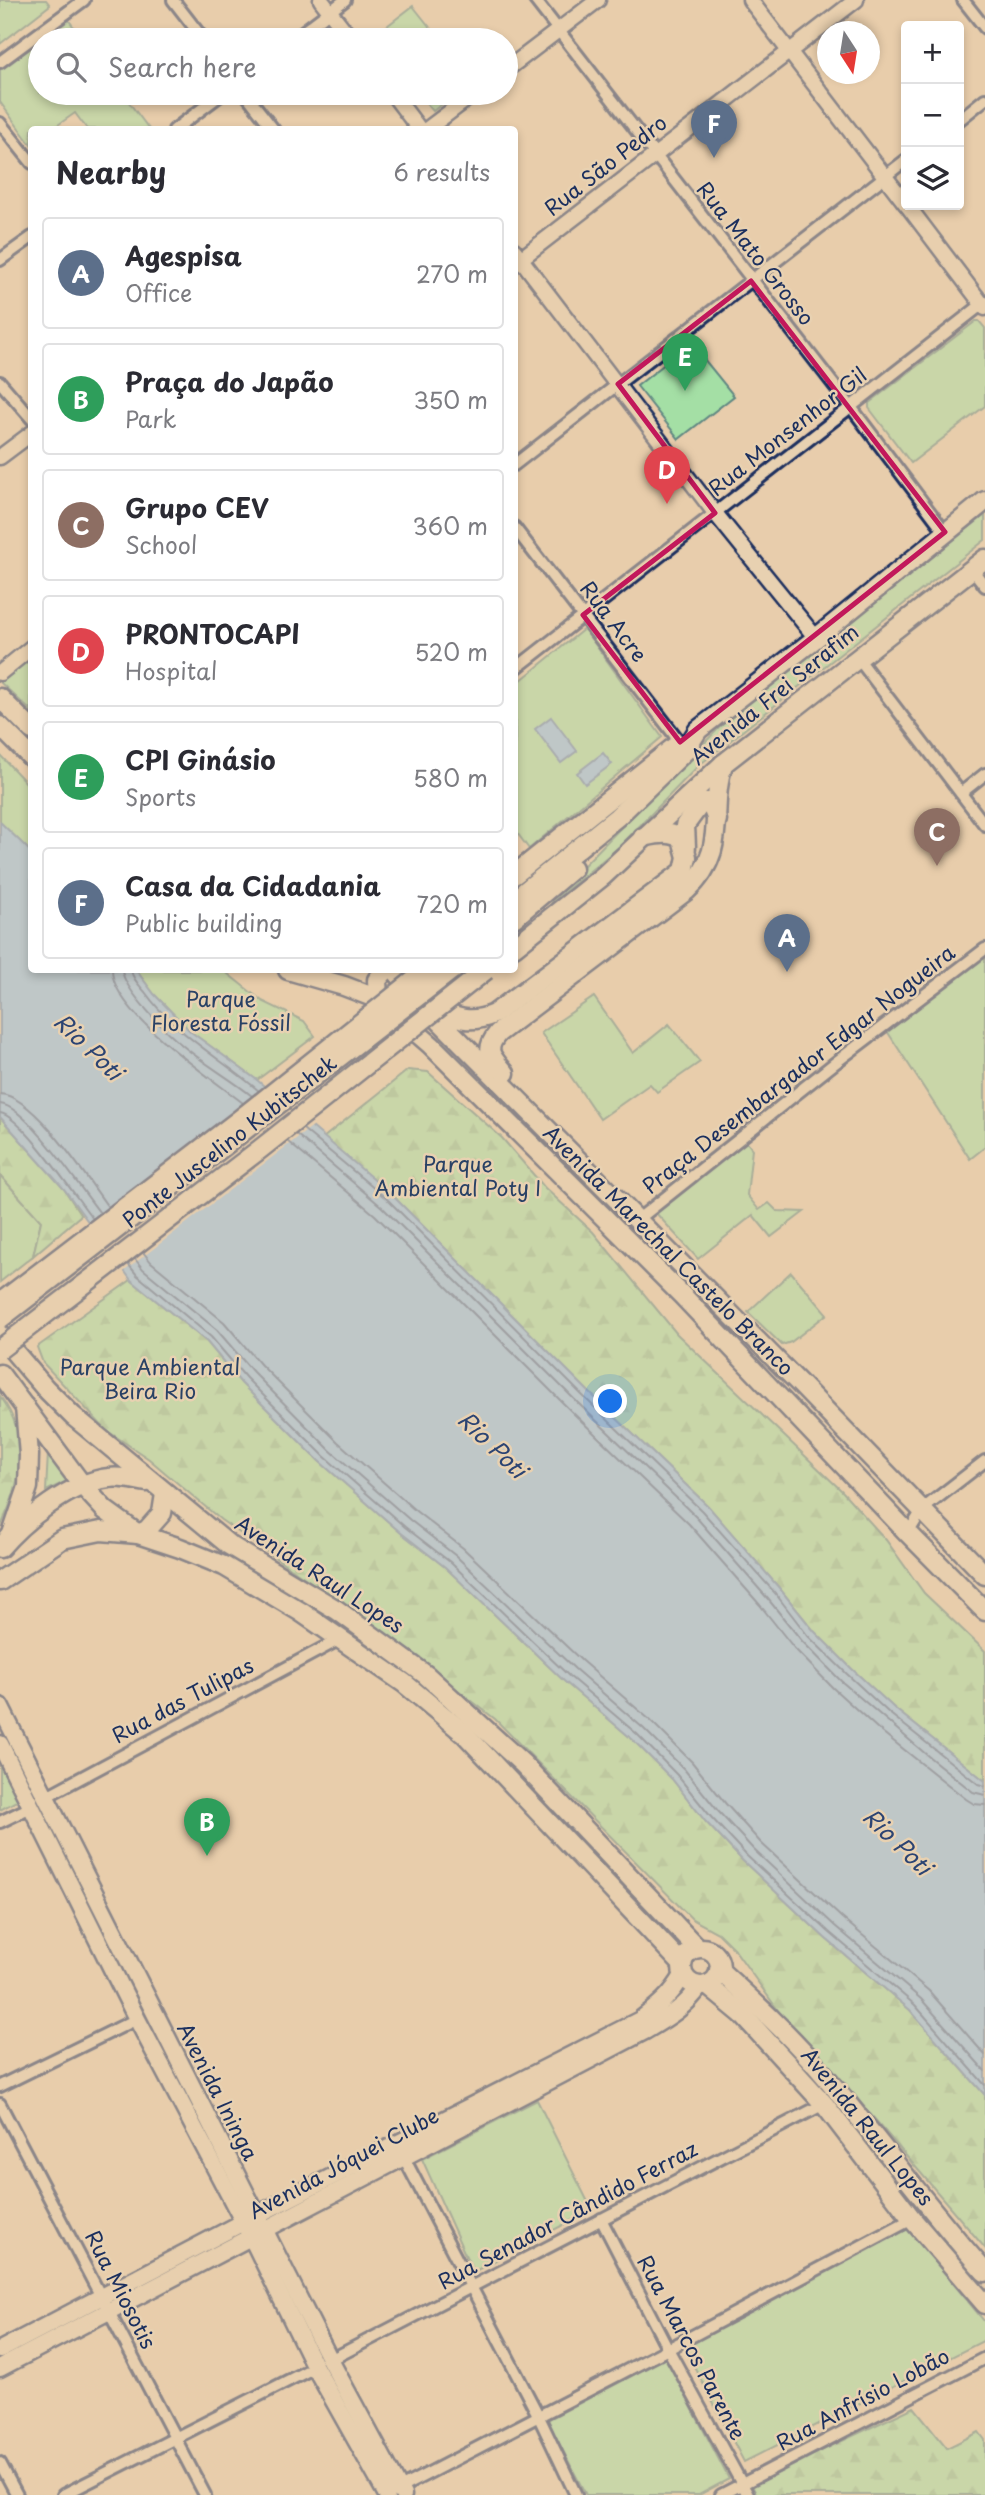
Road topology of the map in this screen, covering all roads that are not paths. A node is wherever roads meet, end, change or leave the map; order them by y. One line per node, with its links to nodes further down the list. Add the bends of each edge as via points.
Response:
1 (84, 0): 10 (street)
2 (173, 0): 11 (street)
3 (345, 0): 9 (street)
4 (535, 0): 15 (street, Rua Mato Grosso)
5 (597, 0): 15 (street)
6 (750, 0): 17 (street)
7 (856, 0): 17 (street, Rua São Pedro)
8 (963, 0): 14 (street)
9 (325, 6): 12 (street); 13 (street)
10 (46, 28)
11 (195, 28)
12 (304, 28)
13 (342, 28)
14 (985, 28)
15 (557, 31): 18 (street); 31 (street, Rua Mato Grosso)
16 (28, 41): 19 (street)
17 (789, 51): 31 (street, Rua São Pedro); 34 (street)
18 (518, 61)
19 (0, 62)
20 (985, 99): 25 (street)
21 (207, 105): 27 (street)
22 (254, 105): 28 (street)
23 (401, 105): 29 (street)
24 (459, 105): 30 (street)
25 (964, 116)
26 (0, 124): 32 (street)
27 (179, 126)
28 (271, 126)
29 (417, 126)
30 (431, 126)
31 (654, 155): 38 (street, Rua São Pedro); 41 (street, Rua Mato Grosso)
32 (28, 158)
33 (901, 164): 34 (street)
34 (885, 176): 35 (street); 41 (street)
35 (901, 197)
36 (911, 210): 42 (street)
37 (28, 240): 40 (street)
38 (518, 257)
39 (518, 259): 44 (street)
40 (0, 260)
41 (751, 281): 44 (street); 45 (street, Rua Mato Grosso)
42 (984, 305): 45 (street, Rua Monsenhor Gil)
43 (0, 382): 46 (street)
44 (618, 384): 49 (street); 51 (street)
45 (851, 407): 51 (street, Rua Monsenhor Gil); 53 (street, Rua Mato Grosso)
46 (28, 414)
47 (28, 436): 48 (street)
48 (0, 457)
49 (518, 462)
50 (985, 501): 53 (main road, Avenida Frei Serafim)
51 (715, 513): 56 (street, Rua Monsenhor Gil); 57 (street)
52 (518, 532): 56 (street, Rua Acre)
53 (945, 533): 57 (main road, Avenida Frei Serafim)
54 (979, 564): 55 (street); 59 (main road, Avenida Frei Serafim)
55 (985, 586)
56 (583, 615): 60 (street, Rua Monsenhor Gil); 66 (street, Rua Acre)
57 (816, 638): 65 (main road, Avenida Frei Serafim)
58 (28, 651): 61 (street)
59 (857, 657): 68 (main road, Avenida Frei Serafim); 70 (street)
60 (518, 667)
61 (0, 673)
62 (0, 698): 64 (main road)
63 (0, 726): 67 (main road)
64 (28, 726)
65 (698, 730): 66 (main road); 76 (main road, Avenida Frei Serafim, via 685,751)
66 (680, 742): 77 (main road)
67 (28, 754)
68 (723, 764): 73 (main road, via 717,790); 74 (main road, Avenida Frei Serafim)
69 (985, 774): 70 (street)
70 (961, 793): 72 (street)
71 (685, 825): 73 (main road); 73 (main road, via 707,801); 74 (main road, via 667,826); 75 (main road)
72 (985, 825)
73 (717, 829): 89 (main road, via 703,871 687,890)
74 (643, 837): 75 (main road, via 674,834); 80 (main road, Avenida Frei Serafim, via 603,876)
75 (686, 847): 89 (main road, via 684,871)
76 (585, 851): 78 (main road); 79 (main road)
77 (518, 866)
78 (518, 897)
79 (518, 914)
80 (518, 944)
81 (985, 949): 92 (street, Praça Desembargador Edgar Nogueira)
82 (298, 973): 88 (main road, Avenida Marechal Castelo Branco)
83 (383, 973): 88 (main road, via 377,980)
84 (398, 973): 90 (main road, Avenida Marechal Castelo Branco)
85 (423, 973): 96 (main road, Ponte Juscelino Kubitschek, bridge)
86 (448, 973): 98 (main road, Ponte Juscelino Kubitschek, bridge)
87 (482, 973): 100 (main road, Ponte Juscelino Kubitschek, bridge)
88 (378, 999): 94 (main road, Avenida Marechal Castelo Branco, via 431,1045)
89 (519, 1006): 90 (main road, via 469,1021); 91 (main road, via 490,1051)
90 (426, 1007): 91 (main road, Avenida Marechal Castelo Branco)
91 (538, 1119): 92 (main road, Avenida Marechal Castelo Branco)
92 (636, 1221): 93 (main road, Avenida Marechal Castelo Branco)
93 (695, 1278): 94 (main road); 95 (main road, Avenida Marechal Castelo Branco)
94 (681, 1294): 97 (main road, Avenida Marechal Castelo Branco)
95 (712, 1295): 97 (main road); 106 (main road, Avenida Marechal Castelo Branco)
96 (0, 1303)
97 (697, 1311): 107 (main road, Avenida Marechal Castelo Branco)
98 (0, 1319)
99 (0, 1335): 105 (main road, Avenida Raul Lopes, via 73,1416)
100 (0, 1349)
101 (0, 1374): 102 (main road, Avenida Raul Lopes)
102 (25, 1407): 104 (main road, Avenida Raul Lopes); 109 (main road, via 28,1487)
103 (985, 1461): 106 (street)
104 (83, 1486): 105 (main road, via 125,1478); 108 (main road, Avenida Raul Lopes, via 105,1510); 109 (main road, via 41,1510)
105 (158, 1488): 108 (main road, via 165,1503 160,1517); 119 (main road, Avenida Raul Lopes, via 229,1545 337,1609 426,1675 523,1764)
106 (923, 1509): 107 (street); 110 (main road, Avenida Marechal Castelo Branco)
107 (908, 1533): 112 (main road, Avenida Marechal Castelo Branco)
108 (138, 1534): 111 (main road, via 101,1531 62,1539); 113 (main road, Avenida Raul Lopes, via 224,1566)
109 (6, 1541)
110 (985, 1575)
111 (0, 1581)
112 (985, 1611)
113 (340, 1639): 116 (street, Rua das Tulipas); 120 (main road, Avenida Raul Lopes, via 404,1683 465,1734)
114 (0, 1706): 116 (main road, Avenida Ininga)
115 (0, 1744): 117 (main road, Avenida Ininga)
116 (45, 1797): 130 (main road, Avenida Ininga)
117 (31, 1807): 118 (street); 123 (main road, Avenida Ininga)
118 (0, 1822)
119 (697, 1948): 120 (main road, via 690,1951); 121 (main road, via 714,1953)
120 (682, 1970): 122 (main road, via 690,1983); 130 (main road, Avenida Jóquei Clube, via 675,1989 640,2020)
121 (719, 1970): 122 (main road); 131 (main road, Avenida Raul Lopes, via 818,2068)
122 (703, 1986): 126 (main road, Avenida Raul Lopes, via 742,2014); 127 (main road, Avenida Jóquei Clube, via 676,2012 645,2031)
123 (137, 2019): 124 (street); 130 (main road, Avenida Ininga)
124 (0, 2086)
125 (0, 2104): 133 (street, Rua Miosotis)
126 (824, 2105): 128 (street, Rua Senador Cândido Ferraz); 129 (main road, Avenida Raul Lopes)
127 (403, 2156): 130 (main road, Avenida Jóquei Clube); 132 (street)
128 (601, 2219): 132 (street, Rua Senador Cândido Ferraz); 135 (street, Rua Marcos Parente)
129 (912, 2219): 134 (main road, Avenida Raul Lopes); 135 (street)
130 (254, 2225): 133 (main road, Avenida Jóquei Clube); 138 (main road, Avenida Ininga)
131 (985, 2272)
132 (472, 2288): 138 (street, Rua Senador Cândido Ferraz); 140 (street)
133 (105, 2303): 136 (main road, Avenida Jóquei Clube); 139 (main road, Avenida Jóquei Clube); 141 (street, Rua Miosotis)
134 (985, 2304)
135 (668, 2349): 140 (street); 143 (street, Rua Marcos Parente)
136 (0, 2350)
137 (985, 2358): 143 (street, Rua Anfrísio Lobão)
138 (322, 2363): 141 (street, Rua Senador Cândido Ferraz); 144 (main road, Avenida Ininga)
139 (0, 2368)
140 (538, 2415): 144 (street); 148 (street)
141 (174, 2440): 146 (street, Rua Senador Cândido Ferraz); 147 (street, Rua Miosotis)
142 (0, 2463): 145 (street)
143 (743, 2484): 149 (street, Rua Anfrísio Lobão); 150 (street, Rua Marcos Parente)
144 (392, 2493)
145 (17, 2495)
146 (63, 2495)
147 (205, 2495)
148 (576, 2495)
149 (721, 2495)
150 (748, 2495)

